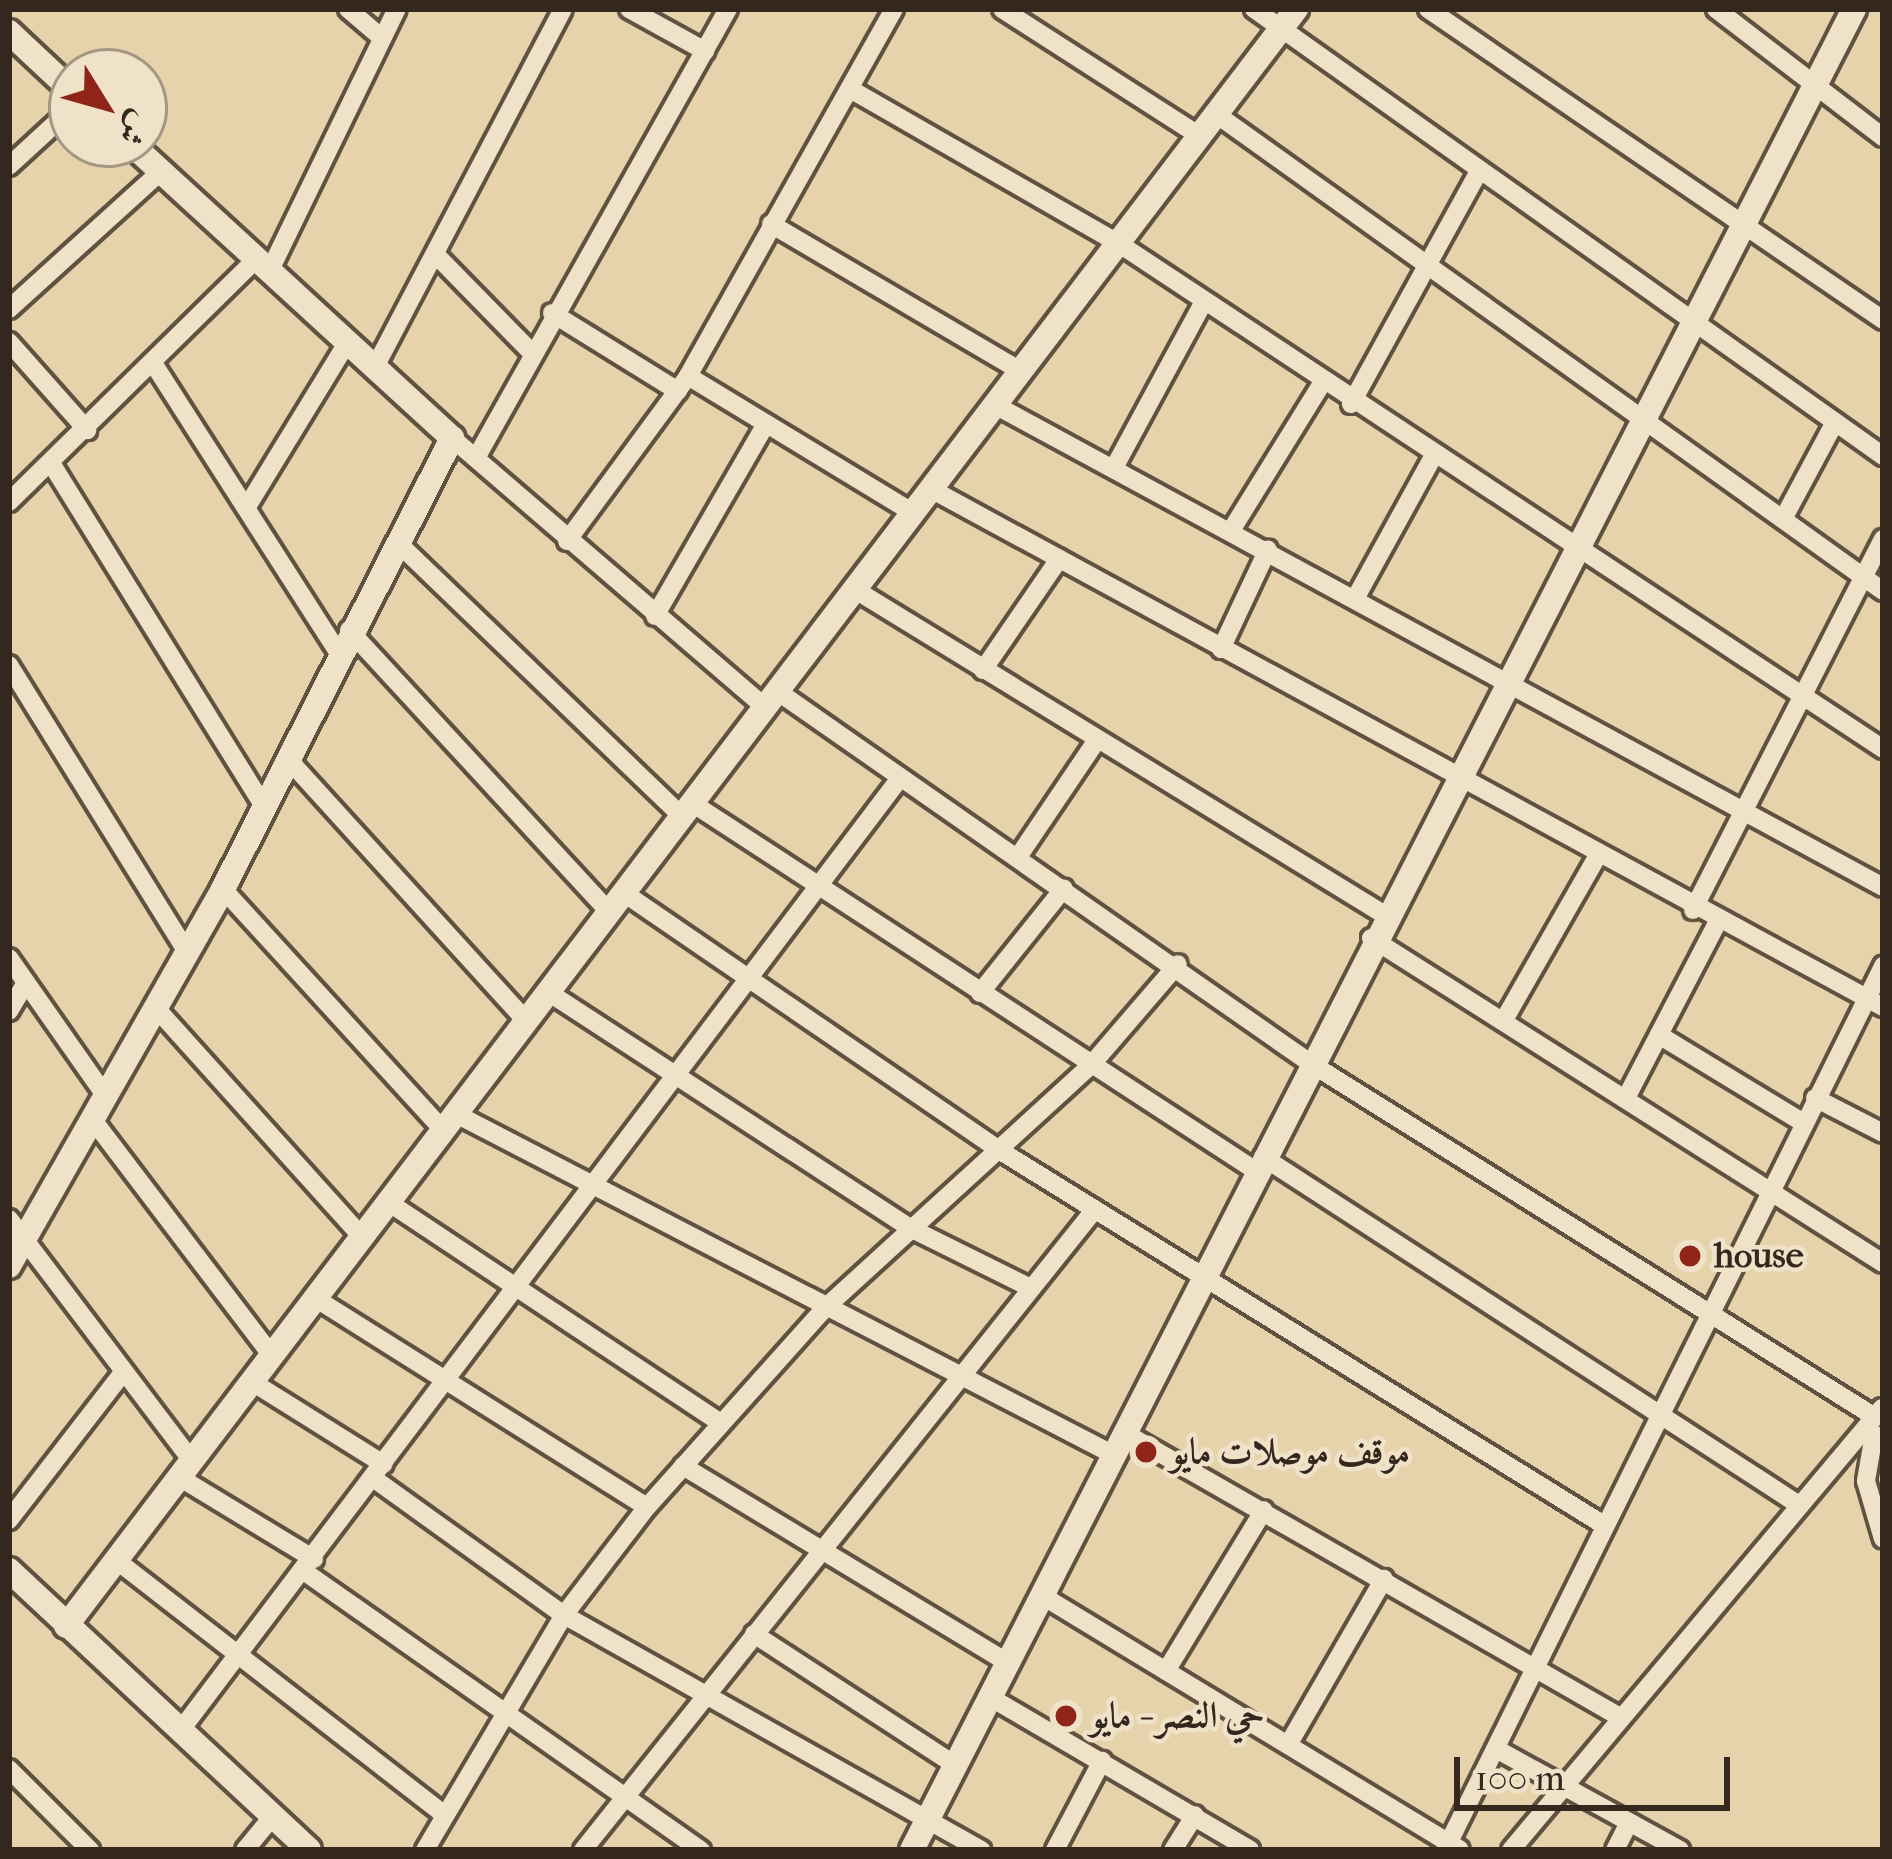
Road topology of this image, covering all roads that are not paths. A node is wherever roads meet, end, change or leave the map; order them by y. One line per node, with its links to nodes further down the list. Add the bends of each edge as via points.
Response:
1 (348, 9): 17 (street)
2 (397, 9): 17 (street)
3 (563, 9): 33 (street)
4 (629, 9): 18 (street)
5 (728, 9): 18 (street)
6 (894, 9): 21 (street)
7 (1001, 9): 14 (street)
8 (1049, 9): 14 (street)
9 (1254, 9): 15 (street)
10 (1296, 9): 15 (street)
11 (1428, 9): 30 (street)
12 (1716, 9): 20 (street)
13 (1854, 9): 20 (street)
14 (1038, 29): 24 (street)
15 (1280, 30): 22 (street); 29 (street)
16 (9, 32): 19 (street)
17 (382, 38): 34 (street)
18 (705, 51): 38 (street)
19 (48, 69)
20 (1814, 86): 25 (street); 30 (street)
21 (850, 89): 31 (street); 32 (street)
22 (1216, 114): 24 (street); 35 (street)
23 (48, 130): 26 (street)
24 (1199, 136): 32 (street)
25 (1883, 136)
26 (9, 166)
27 (158, 168): 28 (street)
28 (161, 171): 34 (street); 37 (street)
29 (1478, 175): 35 (street); 40 (street)
30 (1745, 221): 39 (street); 40 (street)
31 (771, 224): 46 (street); 47 (street)
32 (1118, 243): 36 (street); 46 (street)
33 (436, 255): 43 (street); 45 (street)
34 (264, 263): 42 (street); 44 (street)
35 (1420, 267): 49 (street); 51 (street)
36 (1203, 303): 48 (street); 60 (street)
37 (9, 309)
38 (553, 313): 43 (street); 47 (street)
39 (1883, 320)
40 (1693, 323): 51 (street); 52 (street)
41 (9, 342): 54 (street)
42 (347, 343): 45 (street); 63 (street)
43 (530, 351): 57 (street)
44 (155, 366): 54 (street); 63 (street)
45 (375, 368): 55 (street)
46 (1021, 370): 50 (street)
47 (683, 383): 53 (street); 68 (street)
48 (1321, 385): 49 (street); 66 (street)
49 (1351, 404): 58 (street)
50 (995, 405): 60 (street); 61 (street)
51 (1646, 418): 65 (street); 70 (street)
52 (1834, 422): 56 (street); 65 (street)
53 (766, 424): 64 (street); 77 (street)
54 (87, 430): 59 (street)
55 (452, 437): 57 (street); 69 (street)
56 (1883, 456)
57 (476, 458): 68 (street)
58 (1433, 458): 70 (street); 76 (street)
59 (51, 463): 62 (street); 90 (street)
60 (1115, 466): 66 (street)
61 (931, 489): 64 (street); 72 (street)
62 (9, 502)
63 (248, 505): 78 (street)
64 (913, 513): 74 (street)
65 (1783, 519): 73 (street)
66 (1232, 529): 71 (street)
67 (1883, 538): 73 (street)
68 (567, 541): 77 (street)
69 (398, 543): 78 (street); 91 (street)
70 (1579, 544): 82 (street); 83 (street)
71 (1268, 549): 76 (street); 79 (street)
72 (1058, 560): 79 (street); 81 (street)
73 (1864, 579): 75 (street); 83 (street)
74 (854, 589): 81 (street); 84 (street)
75 (1883, 591)
76 (1356, 597): 82 (street)
77 (655, 616): 84 (street)
78 (343, 640): 87 (street); 99 (street)
79 (1221, 649): 88 (street)
80 (9, 664): 104 (street)
81 (983, 670): 85 (street)
82 (1507, 680): 88 (street); 92 (street)
83 (1804, 698): 86 (street); 92 (street)
84 (771, 699): 89 (street); 91 (street)
85 (1097, 740): 94 (street); 101 (street)
86 (1883, 749)
87 (287, 758): 90 (street); 116 (street)
88 (1455, 776): 93 (street); 101 (street)
89 (900, 778): 94 (street); 98 (street)
90 (264, 807): 97 (street)
91 (687, 809): 98 (street); 99 (street)
92 (1745, 812): 95 (street); 100 (street)
93 (1598, 855): 100 (street); 115 (street)
94 (1018, 857): 96 (street)
95 (1883, 887)
96 (1064, 888): 106 (street); 111 (street)
97 (223, 889): 104 (street); 125 (street)
98 (822, 889): 109 (street); 111 (street)
99 (616, 902): 109 (street); 110 (street)
100 (1693, 910): 102 (street)
101 (1385, 914): 103 (street)
102 (1717, 923): 112 (street); 117 (street)
103 (1371, 938): 115 (street); 118 (street)
104 (186, 951): 113 (street)
105 (9, 958): 108 (street)
106 (1178, 964): 118 (street); 119 (street)
107 (1883, 966): 112 (street)
108 (26, 984): 114 (street); 121 (street)
109 (750, 984): 120 (street); 128 (street)
110 (548, 992): 116 (street); 120 (street)
111 (980, 993): 119 (street)
112 (1875, 1002): 122 (street)
113 (155, 1007): 121 (street); 136 (street)
114 (9, 1010)
115 (1504, 1020): 123 (street)
116 (526, 1021): 125 (street)
117 (1659, 1035): 123 (street); 126 (street)
118 (1310, 1063): 129 (street); 144 (street)
119 (1091, 1065): 128 (street); 129 (street)
120 (676, 1082): 131 (street); 135 (street)
121 (105, 1095): 124 (street)
122 (1814, 1097): 126 (street); 127 (street)
123 (1626, 1098): 130 (street)
124 (93, 1120): 134 (street); 145 (street)
125 (449, 1122): 131 (street); 132 (street)
126 (1802, 1122): 130 (street)
127 (1883, 1133)
128 (999, 1150): 133 (street); 135 (street)
129 (1259, 1164): 139 (street); 150 (street)
130 (1768, 1187): 137 (street); 144 (street)
131 (595, 1190): 141 (street); 143 (street)
132 (388, 1202): 136 (street); 141 (street)
133 (1095, 1209): 139 (street); 140 (street)
134 (17, 1229): 138 (street); 146 (street)
135 (912, 1229): 140 (street); 143 (street)
136 (362, 1237): 142 (street)
137 (1883, 1264)
138 (9, 1266)
139 (1202, 1277): 153 (street); 161 (street)
140 (1029, 1287): 147 (street)
141 (518, 1289): 148 (street); 151 (street)
142 (315, 1298): 145 (street); 148 (street)
143 (826, 1307): 147 (street); 151 (street)
144 (1712, 1312): 150 (street); 152 (street)
145 (272, 1356): 149 (street)
146 (124, 1371): 155 (street); 160 (street)
147 (961, 1373): 153 (street); 163 (street)
148 (446, 1377): 156 (street); 158 (street)
149 (252, 1382): 155 (street); 156 (street)
150 (1656, 1412): 157 (street); 161 (street)
151 (721, 1424): 154 (street)
152 (1876, 1425): 157 (street); 162 (street, via 1866,1481)
153 (1117, 1443): 159 (street); 168 (street)
154 (683, 1466): 158 (street); 163 (street)
155 (185, 1469): 164 (street); 165 (street)
156 (378, 1471): 165 (street); 169 (street)
157 (1798, 1505): 179 (street)
158 (647, 1507): 169 (street)
159 (1264, 1510): 167 (street); 175 (street)
160 (9, 1520)
161 (1599, 1522): 174 (street)
162 (1883, 1539)
163 (819, 1552): 171 (street); 173 (street)
164 (116, 1560): 170 (street); 172 (street)
165 (309, 1566): 172 (street); 178 (street)
166 (9, 1570): 170 (street)
167 (1384, 1579): 174 (street); 181 (street)
168 (1041, 1595): 173 (street); 175 (street)
169 (564, 1615): 176 (street); 178 (street)
170 (66, 1626): 180 (street)
171 (754, 1634): 176 (street); 184 (street)
172 (243, 1657): 180 (street); 188 (street)
173 (1006, 1662): 177 (street)
174 (1537, 1667): 179 (street); 182 (street)
175 (1166, 1671): 181 (street)
176 (710, 1691): 187 (street); 191 (street)
177 (988, 1696): 183 (street); 184 (street)
178 (502, 1711): 187 (street); 188 (street)
179 (1618, 1716): 186 (street)
180 (180, 1731): 190 (street)
181 (1288, 1744): 193 (street)
182 (1498, 1750): 186 (street); 193 (street)
183 (1102, 1762): 189 (street); 202 (street)
184 (955, 1765): 191 (street)
185 (9, 1768): 194 (street)
186 (1562, 1787): 192 (street); 205 (street)
187 (623, 1797): 198 (street); 199 (street)
188 (444, 1814): 197 (street)
189 (1195, 1815): 203 (street); 204 (street)
190 (272, 1816): 195 (street); 196 (street)
191 (929, 1816): 200 (street); 201 (street)
192 (1629, 1823): 206 (street); 207 (street)
193 (1451, 1848)
194 (90, 1850)
195 (245, 1850)
196 (309, 1850)
197 (425, 1850)
198 (583, 1850)
199 (701, 1850)
200 (912, 1850)
201 (981, 1850)
202 (1055, 1850)
203 (1173, 1850)
204 (1250, 1850)
205 (1511, 1850)
206 (1615, 1850)
207 (1680, 1850)

